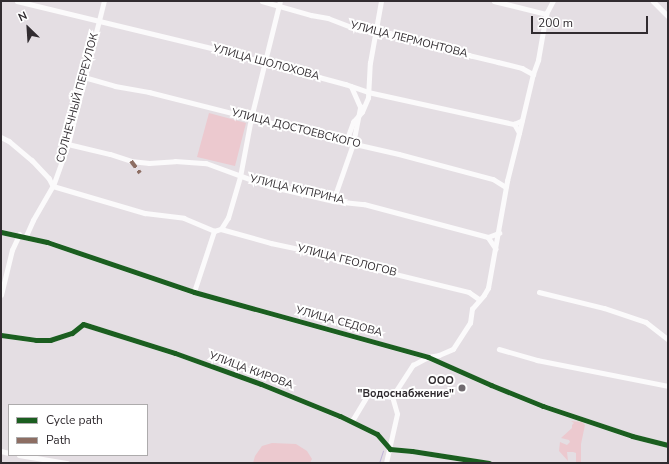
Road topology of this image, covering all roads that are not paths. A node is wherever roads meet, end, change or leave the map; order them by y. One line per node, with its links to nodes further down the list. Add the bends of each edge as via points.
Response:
1 (17, 1): 11 (street, УЛИЦА ШОЛОХОВА)
2 (104, 1): 11 (street, СОЛНЕЧНЫЙ ПЕРЕУЛОК)
3 (262, 1): 8 (street, УЛИЦА ЛЕРМОНТОВА)
4 (381, 1): 12 (street)
5 (494, 1): 9 (street)
6 (553, 1): 9 (street)
7 (653, 1): 10 (street)
8 (280, 4): 12 (street, УЛИЦА ЛЕРМОНТОВА, via 360,30); 13 (street)
9 (546, 14): 14 (street)
10 (668, 16)
11 (99, 20): 13 (street, УЛИЦА ШОЛОХОВА); 15 (street, СОЛНЕЧНЫЙ ПЕРЕУЛОК)
12 (377, 31): 14 (street, УЛИЦА ЛЕРМОНТОВА, via 498,62); 17 (street, via 373,40)
13 (266, 64): 16 (street, УЛИЦА ШОЛОХОВА, via 289,68); 18 (street)
14 (533, 74): 20 (street)
15 (84, 77): 18 (street, УЛИЦА ДОСТОЕВСКОГО); 25 (street, СОЛНЕЧНЫЙ ПЕРЕУЛОК)
16 (351, 87): 17 (street, УЛИЦА ШОЛОХОВА); 19 (street, via 360,107)
17 (368, 92): 19 (street); 21 (street, УЛИЦА ШОЛОХОВА)
18 (251, 118): 24 (street, УЛИЦА ДОСТОЕВСКОГО); 27 (street)
19 (358, 118): 24 (street, via 353,122 348,136); 26 (street)
20 (521, 121): 21 (street); 22 (street)
21 (514, 124): 22 (street)
22 (519, 133): 29 (street)
23 (1, 137): 28 (street, via 32,160)
24 (342, 141): 26 (street, УЛИЦА ДОСТОЕВСКОГО)
25 (68, 144): 27 (street, УЛИЦА КУПРИНА, via 131,161 206,164 229,170); 28 (street, СОЛНЕЧНЫЙ ПЕРЕУЛОК)
26 (353, 144): 29 (street, УЛИЦА ДОСТОЕВСКОГО, via 493,179); 30 (street)
27 (240, 177): 30 (street, УЛИЦА КУПРИНА); 31 (street, via 228,218)
28 (53, 186): 32 (street, via 145,213 184,218); 36 (street, СОЛНЕЧНЫЙ ПЕРЕУЛОК)
29 (506, 187): 34 (street)
30 (333, 200): 37 (street, УЛИЦА КУПРИНА, via 364,204)
31 (222, 229): 32 (street, УЛИЦА ГЕОЛОГОВ); 42 (street, УЛИЦА ГЕОЛОГОВ, via 469,292)
32 (214, 231): 39 (street)
33 (1, 232): 35 (street, УЛИЦА СЕДОВА)
34 (499, 233): 37 (street); 38 (street)
35 (19, 235): 36 (street, УЛИЦА СЕДОВА); 41 (street, via 12,250)
36 (26, 236): 39 (street, УЛИЦА СЕДОВА)
37 (488, 237): 38 (street)
38 (496, 249): 42 (street, via 488,288)
39 (194, 292): 47 (street, УЛИЦА СЕДОВА)
40 (539, 292): 44 (street, via 604,308 646,322)
41 (1, 295)
42 (480, 299): 46 (street, via 472,309 470,323 453,349)
43 (1, 335): 51 (street, УЛИЦА КИРОВА, via 50,340 72,333 84,324 261,384)
44 (668, 339)
45 (499, 349): 49 (street, via 551,363)
46 (439, 355): 47 (street); 48 (street, via 437,358)
47 (428, 357): 48 (street, УЛИЦА СЕДОВА); 50 (street, via 413,365)
48 (440, 361): 52 (street, УЛИЦА СЕДОВА, via 490,386 543,406 632,436)
49 (668, 386)
50 (392, 397): 51 (street, via 368,394); 53 (street, via 397,414)
51 (352, 421): 53 (street, УЛИЦА КИРОВА, via 377,434)
52 (668, 444)
53 (390, 449): 57 (street); 58 (street)
54 (22, 456): 55 (street)
55 (39, 461): 56 (street)
56 (67, 463)
57 (386, 463)
58 (489, 463)

